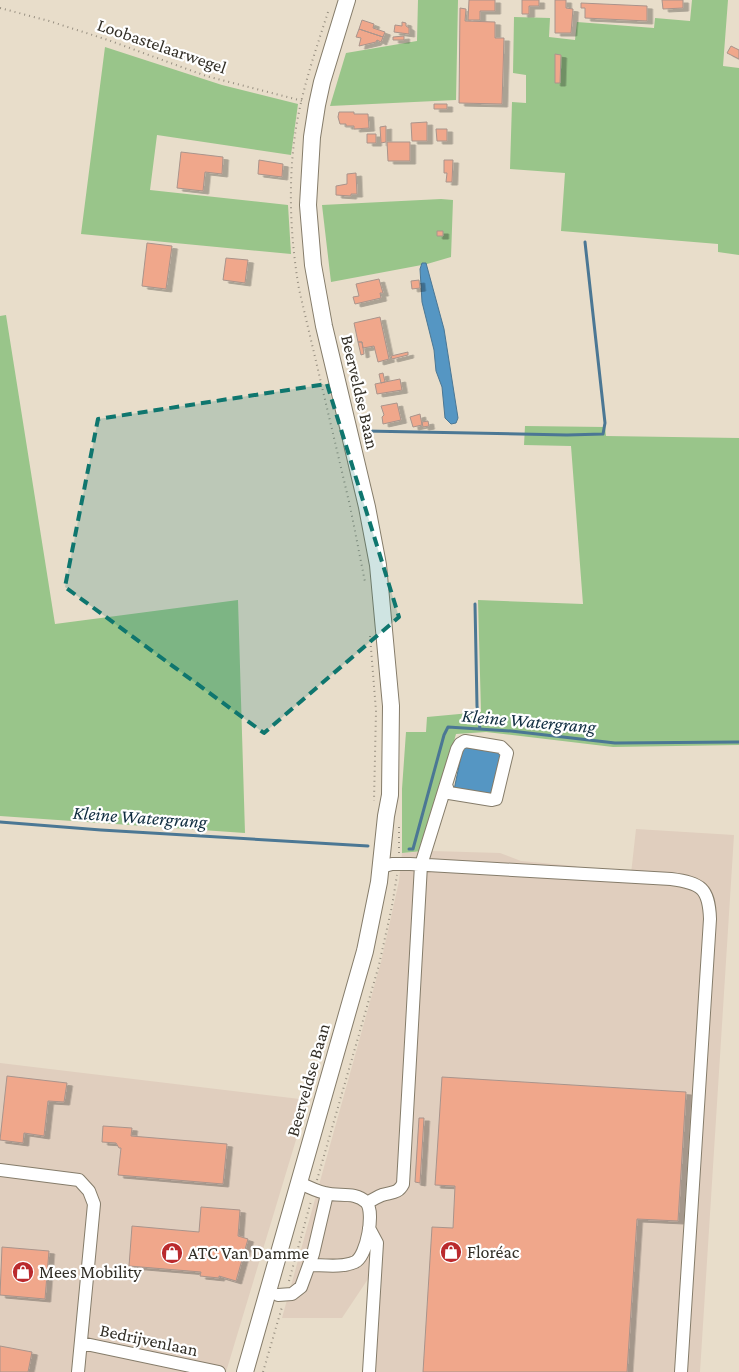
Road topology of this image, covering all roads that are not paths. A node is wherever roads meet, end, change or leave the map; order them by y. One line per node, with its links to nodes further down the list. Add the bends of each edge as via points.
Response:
1 (347, 0): 4 (main road, Beerveldse Baan, via 322,82 310,103 312,137 308,204 312,265 329,353 378,565 391,706)
2 (446, 785): 2 (street, via 460,744 465,741 501,747 506,753 496,799 449,793); 3 (street)
3 (421, 865): 4 (street); 8 (street, via 403,1184 393,1194 384,1194); 18 (street, via 671,879 688,881 707,895 710,928)
4 (387, 866): 6 (main road, Beerveldse Baan)
5 (0, 1170): 12 (street, Bedrijvenlaan, via 79,1180 89,1191 94,1204)
6 (304, 1185): 7 (street); 11 (main road, Beerveldse Baan); 15 (main road, Beerveldse Baan)
7 (326, 1194): 8 (street, via 359,1196); 10 (street)
8 (367, 1203): 9 (street)
9 (369, 1228): 10 (street, via 364,1252 356,1262 335,1266); 17 (street, via 377,1243)
10 (309, 1265): 11 (street, via 301,1288 292,1294)
11 (278, 1295): 16 (main road, Beerveldse Baan)
12 (81, 1343): 13 (street); 14 (street, Bedrijvenlaan)
13 (78, 1372)
14 (219, 1372)
15 (245, 1372)
16 (255, 1372)
17 (369, 1372)
18 (681, 1372)

